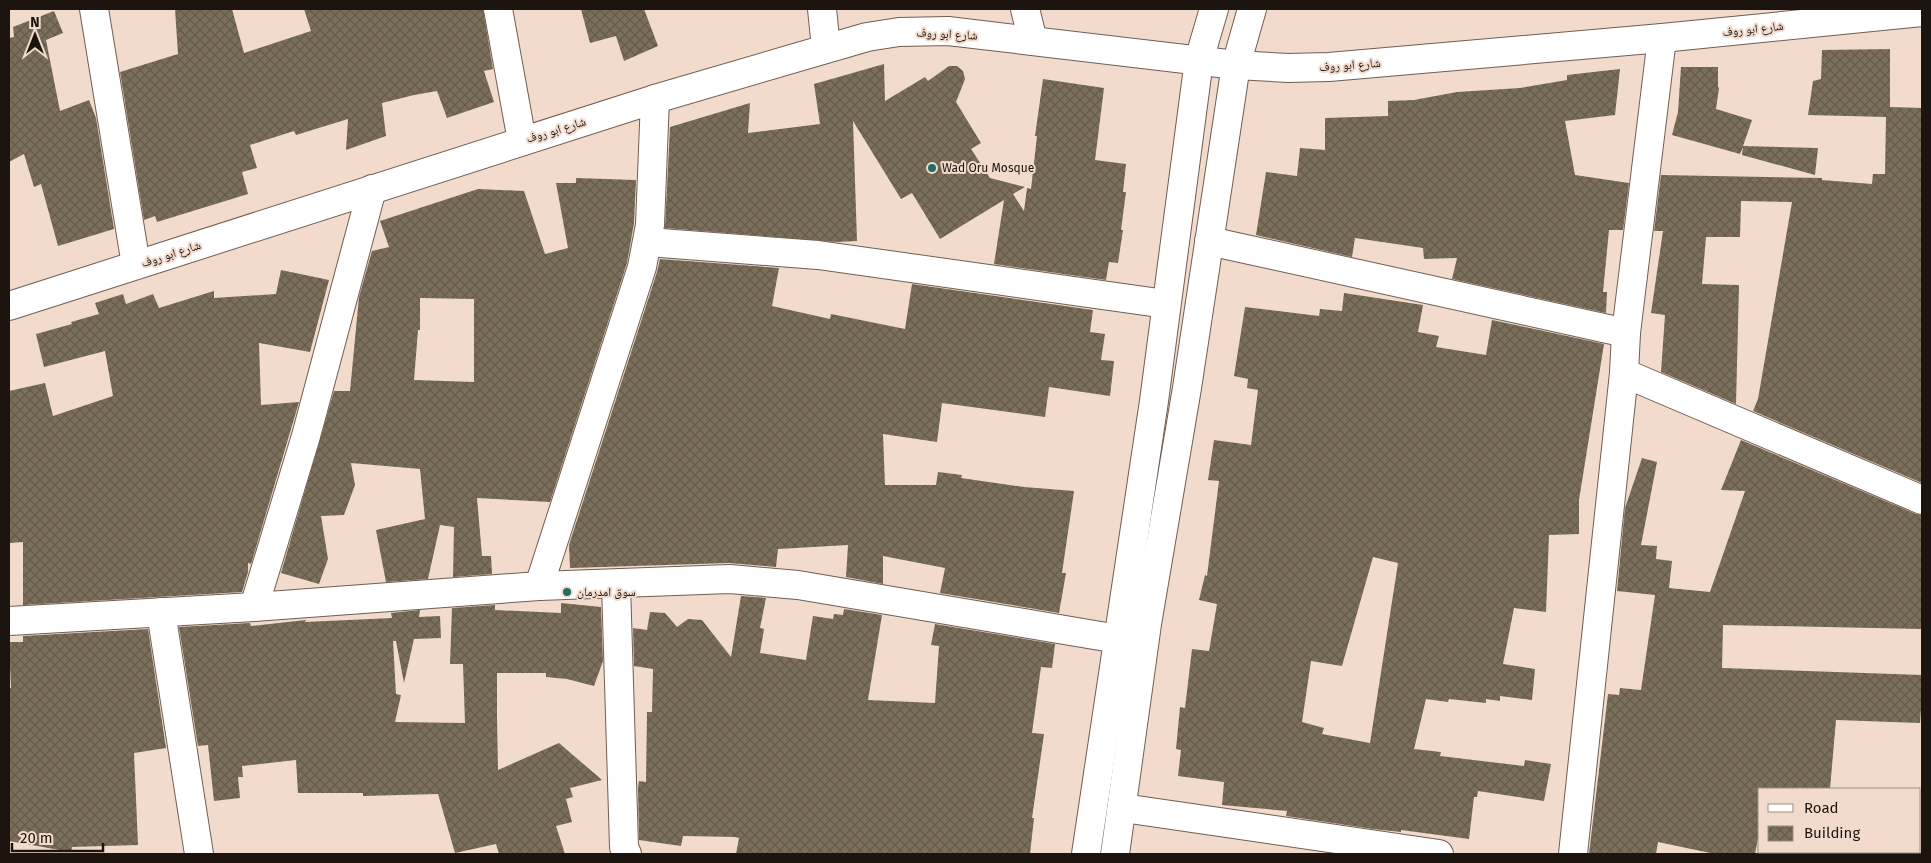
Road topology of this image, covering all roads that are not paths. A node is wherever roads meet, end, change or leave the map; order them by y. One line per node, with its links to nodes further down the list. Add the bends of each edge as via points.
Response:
1 (94, 9): 18 (street)
2 (498, 9): 14 (street)
3 (822, 9): 10 (street)
4 (1025, 9): 9 (street)
5 (1214, 9): 11 (street)
6 (1252, 9): 12 (street)
7 (1922, 12): 8 (street, شارع ابو روف)
8 (1662, 38): 12 (street, شارع ابو روف, via 1329,67); 21 (street)
9 (1033, 41): 10 (street, شارع ابو روف, via 948,31 899,32); 11 (street, شارع ابو روف)
10 (826, 48): 13 (street, شارع ابو روف)
11 (1199, 60): 12 (street, شارع ابو روف); 19 (street)
12 (1236, 65): 16 (street)
13 (655, 99): 14 (street, شارع ابو روف); 17 (street)
14 (522, 140): 15 (street, شارع ابو روف)
15 (372, 189): 18 (street, شارع ابو روف); 28 (street, via 306,436)
16 (1209, 241): 21 (street); 23 (street)
17 (648, 242): 19 (street, via 826,256); 27 (street)
18 (136, 265): 20 (street, شارع ابو روف)
19 (1166, 304): 22 (street)
20 (9, 306)
21 (1626, 333): 24 (street)
22 (1161, 352): 23 (street); 31 (street)
23 (1191, 356): 32 (street, via 1148,624)
24 (1624, 373): 25 (street); 39 (street)
25 (1922, 500)
26 (616, 584): 27 (street); 31 (street, via 730,579 798,585); 35 (street, via 624,847)
27 (539, 586): 28 (street)
28 (254, 607): 29 (street)
29 (161, 612): 30 (street); 34 (street)
30 (9, 621)
31 (1118, 639): 36 (street)
32 (1123, 808): 33 (street); 37 (street)
33 (1359, 849): 38 (street)
34 (199, 854)
35 (627, 854)
36 (1086, 854)
37 (1115, 854)
38 (1439, 854)
39 (1574, 854)

